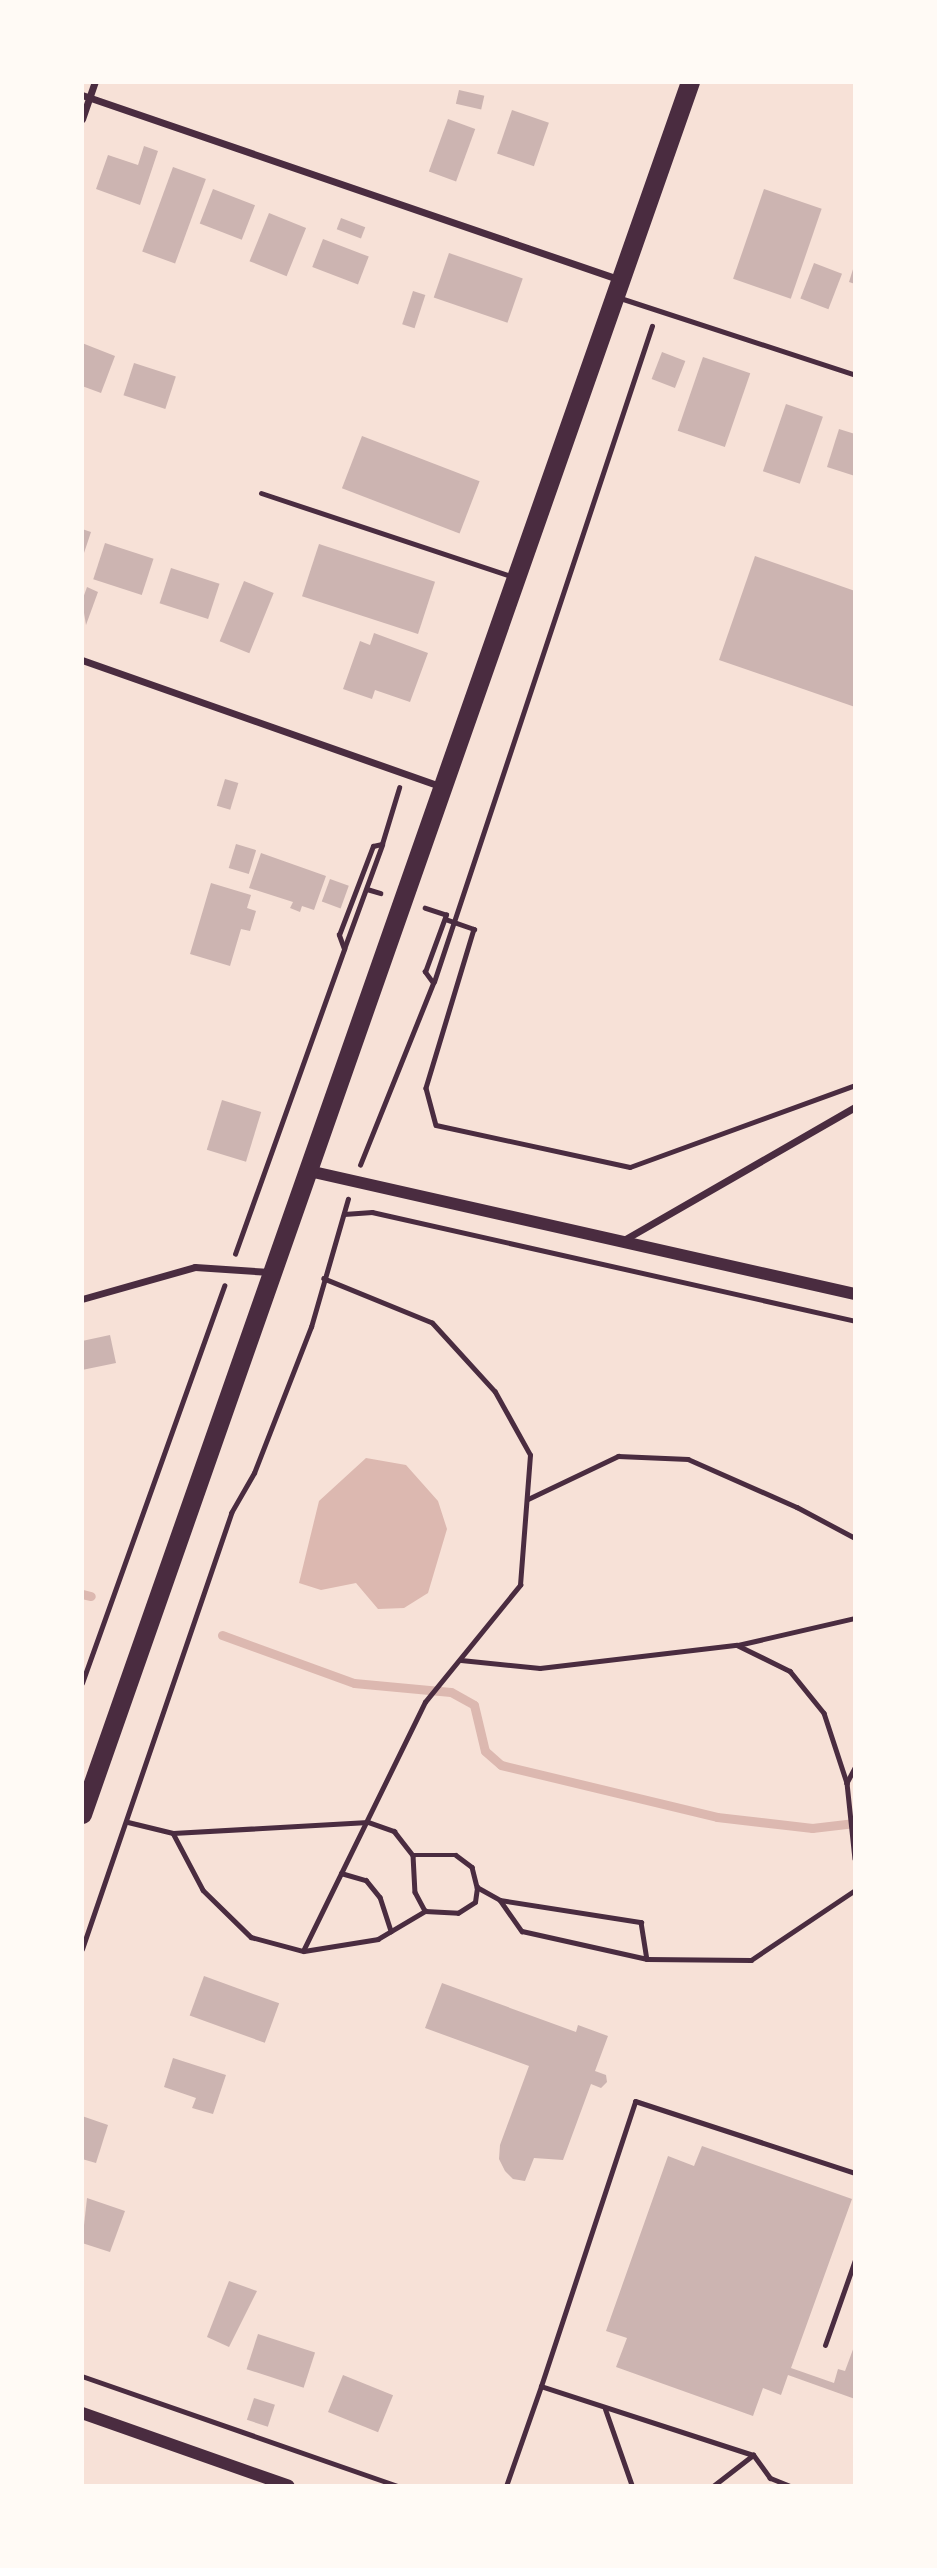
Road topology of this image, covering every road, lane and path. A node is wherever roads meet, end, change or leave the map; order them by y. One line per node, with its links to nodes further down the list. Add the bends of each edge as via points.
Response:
1 (95, 82): 3 (street)
2 (690, 82): 5 (highway)
3 (86, 97): 4 (street); 5 (street)
4 (82, 119)
5 (617, 288): 6 (lane); 9 (highway)
6 (657, 308): 7 (lane); 17 (path)
7 (855, 375)
8 (261, 493): 9 (lane)
9 (516, 578): 12 (highway)
10 (82, 660): 11 (street)
11 (403, 774): 12 (street); 13 (path)
12 (444, 787): 20 (highway)
13 (382, 844): 16 (path); 16 (path, via 373,846 339,935)
14 (445, 919): 18 (path, via 474,929 426,1088 436,1125 630,1167)
15 (440, 935): 17 (path, via 425,972)
16 (344, 949): 24 (path)
17 (433, 983): 21 (path)
18 (855, 1085)
19 (855, 1107): 23 (street)
20 (309, 1171): 21 (street); 25 (highway)
21 (354, 1181): 22 (path); 23 (street)
22 (344, 1214): 26 (path); 29 (path, via 372,1212)
23 (621, 1241): 27 (street)
24 (230, 1269): 25 (street); 28 (street, via 195,1267); 35 (path)
25 (274, 1272): 38 (highway)
26 (324, 1279): 30 (path, via 432,1323 495,1392 530,1455); 39 (path, via 254,1473 232,1513)
27 (855, 1294)
28 (82, 1299)
29 (855, 1321)
30 (528, 1499): 31 (path, via 618,1456 688,1459); 34 (path, via 520,1585)
31 (855, 1538)
32 (855, 1618): 33 (path)
33 (737, 1645): 34 (path, via 540,1668); 37 (path, via 790,1671 824,1713)
34 (460, 1660): 40 (path, via 425,1702)
35 (82, 1684)
36 (855, 1768): 37 (path)
37 (847, 1783): 42 (path)
38 (82, 1814)
39 (128, 1822): 41 (path); 51 (path)
40 (368, 1822): 41 (path); 43 (path, via 394,1832); 45 (path)
41 (173, 1833): 52 (path, via 203,1890 251,1937)
42 (854, 1836): 44 (path)
43 (412, 1855): 46 (path, via 456,1855 472,1867); 49 (path, via 415,1892)
44 (855, 1859)
45 (341, 1873): 50 (path, via 366,1880 380,1897); 52 (path)
46 (477, 1887): 48 (path); 49 (path, via 475,1902 458,1913)
47 (855, 1890): 53 (path, via 751,1960)
48 (500, 1900): 53 (path, via 522,1930); 53 (path, via 641,1922)
49 (425, 1911): 50 (path)
50 (391, 1931): 52 (path, via 346,1948)
51 (82, 1949)
52 (303, 1951)
53 (647, 1959)
54 (855, 2173): 58 (lane, via 635,2101)
55 (855, 2260): 56 (lane)
56 (825, 2345)
57 (82, 2376): 63 (path)
58 (541, 2386): 59 (lane); 64 (lane)
59 (605, 2409): 61 (lane); 65 (lane)
60 (82, 2413): 62 (street)
61 (753, 2455): 66 (lane); 67 (lane, via 770,2478)
62 (289, 2486)
63 (397, 2486)
64 (506, 2486)
65 (632, 2486)
66 (713, 2486)
67 (790, 2486)

